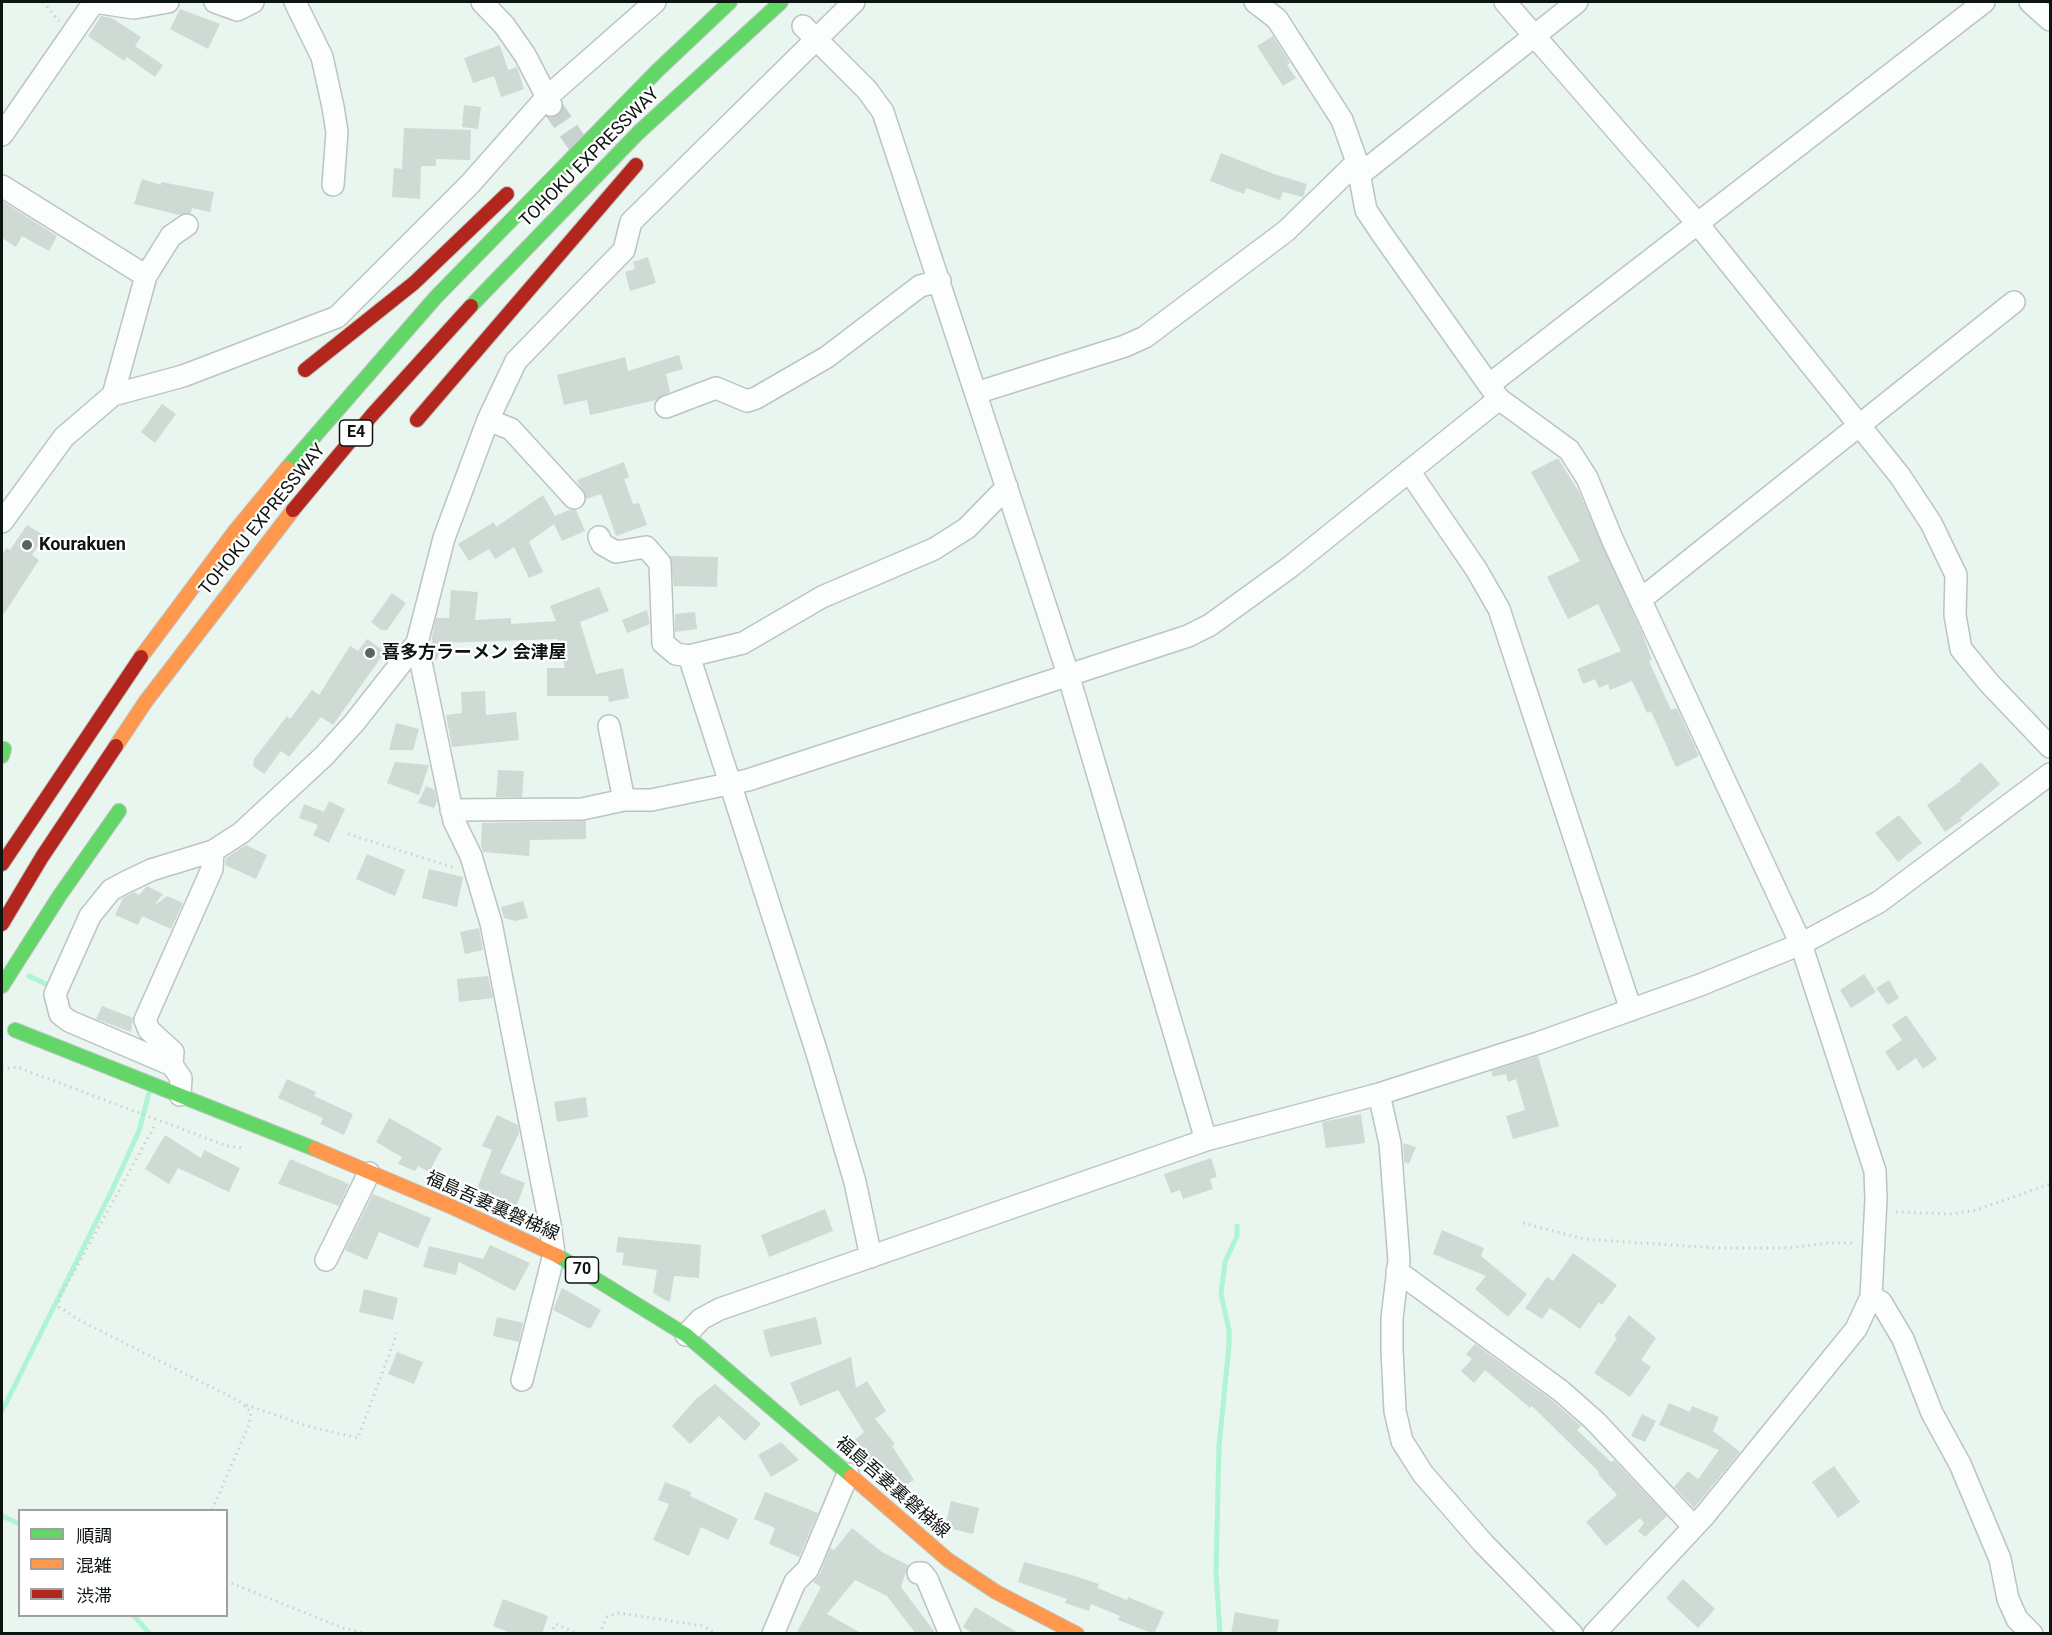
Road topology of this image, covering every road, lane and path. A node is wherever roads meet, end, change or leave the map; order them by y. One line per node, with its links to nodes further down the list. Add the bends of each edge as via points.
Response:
1 (43, 2): 21 (path)
2 (94, 2): 3 (street, via 134,8); 21 (street)
3 (168, 2)
4 (215, 2): 5 (street, via 237,10)
5 (253, 2)
6 (295, 2): 29 (street, via 322,57 329,87 337,132)
7 (482, 2): 25 (street, via 525,55)
8 (655, 2): 25 (street)
9 (720, 2): 23 (main road)
10 (730, 2): 63 (main road, TOHOKU EXPRESSWAY / E4, via 658,70 444,289 332,413 236,531 117,689)
11 (781, 2): 65 (main road, TOHOKU EXPRESSWAY / E4, via 585,186 372,415 260,550 146,701)
12 (788, 2): 24 (main road)
13 (854, 2): 20 (street)
14 (1255, 2): 28 (street, via 1277,19 1342,120)
15 (1505, 2): 22 (street)
16 (1577, 2): 22 (street)
17 (1984, 2): 32 (street)
18 (2030, 2): 19 (street)
19 (2050, 20)
20 (810, 32): 35 (street, via 867,90 883,112); 43 (street, via 628,218 624,250 516,361)
21 (70, 35): 26 (street)
22 (1535, 36): 28 (street); 32 (street)
23 (649, 59)
24 (702, 93)
25 (549, 101): 40 (street, via 337,317 183,376)
26 (2, 135)
27 (648, 152): 42 (main road)
28 (1357, 169): 38 (street, via 1366,210); 39 (street, via 1286,231 1144,337)
29 (333, 185)
30 (2, 186): 34 (street)
31 (515, 187): 37 (main road, via 414,283)
32 (1698, 224): 38 (street); 44 (street)
33 (187, 225): 34 (street, via 171,236)
34 (146, 276): 40 (street)
35 (940, 281): 39 (street); 41 (street, via 920,286 828,357 756,398 747,402 716,388)
36 (2014, 302): 44 (street)
37 (305, 370)
38 (1495, 391): 45 (street); 50 (street, via 1569,450 1587,478)
39 (976, 393): 46 (street)
40 (113, 394): 48 (street, via 64,437)
41 (666, 407)
42 (417, 420)
43 (488, 420): 47 (street, via 511,429); 51 (street, via 444,538)
44 (1860, 423): 50 (street); 55 (street, via 1900,476 1949,558 1956,575 1955,615 1962,649)
45 (1409, 471): 53 (street, via 1290,567 1210,625 1188,636); 68 (street, via 1499,609)
46 (1007, 487): 52 (street, via 967,528 934,549 822,597 744,644); 53 (street)
47 (574, 498)
48 (2, 522)
49 (599, 537): 52 (street, via 602,544 616,552 646,548 660,563 663,643 676,654)
50 (1640, 600): 66 (street)
51 (417, 643): 59 (street); 62 (street, via 324,756 241,833)
52 (688, 656): 57 (street)
53 (1068, 674): 57 (street); 76 (street)
54 (609, 726): 58 (street)
55 (2050, 747)
56 (2050, 774): 66 (street, via 1879,902)
57 (731, 783): 58 (street, via 651,800); 83 (street, via 817,1053 855,1182)
58 (624, 800): 59 (street, via 582,809)
59 (451, 810): 64 (street)
60 (119, 811): 67 (main road)
61 (348, 834): 64 (path)
62 (213, 851): 70 (street, via 212,869 145,1020 149,1030 173,1052); 70 (street, via 151,870 111,890 90,916 55,994 60,1014 69,1021)
63 (2, 864)
64 (477, 875): 82 (street, via 491,923)
65 (2, 924)
66 (1801, 944): 68 (street); 79 (street, via 1875,1171)
67 (2, 986)
68 (1631, 1010): 72 (street)
69 (15, 1030): 73 (main road, 福島吾妻裏磐梯線 / 70)
70 (172, 1065): 73 (street, via 181,1078)
71 (2, 1069): 75 (path, via 16,1067 31,1072 241,1149 255,1144)
72 (1379, 1094): 76 (street); 85 (street, via 1390,1143)
73 (180, 1095): 75 (main road, 福島吾妻裏磐梯線 / 70)
74 (154, 1127): 90 (path, via 59,1307)
75 (262, 1127): 77 (main road, 福島吾妻裏磐梯線 / 70)
76 (1206, 1140): 83 (street)
77 (369, 1173): 82 (main road, 福島吾妻裏磐梯線 / 70); 84 (street)
78 (2050, 1184): 79 (path, via 1954,1214)
79 (1876, 1211): 81 (street)
80 (1523, 1223): 81 (path, via 1584,1239 1716,1248)
81 (1874, 1243): 86 (street)
82 (554, 1254): 88 (main road, 福島吾妻裏磐梯線 / 70); 89 (street)
83 (871, 1257): 88 (street, via 720,1309 701,1319)
84 (326, 1260)
85 (1397, 1271): 93 (street, via 1561,1390); 104 (street, via 1392,1350 1395,1411 1402,1441 1424,1474 1483,1543)
86 (1871, 1297): 93 (street, via 1856,1329); 106 (street, via 1881,1302 1903,1339 1932,1413 1960,1464 2000,1559 2008,1599 2017,1619)
87 (397, 1332): 90 (path, via 358,1438)
88 (686, 1335): 91 (main road, 福島吾妻裏磐梯線 / 70)
89 (522, 1380)
90 (244, 1404): 92 (path, via 251,1412 251,1421)
91 (848, 1474): 96 (main road, 福島吾妻裏磐梯線 / 70, via 948,1560); 102 (street, via 808,1569 795,1582)
92 (212, 1509)
93 (1694, 1527): 105 (street)
94 (918, 1573): 103 (street, via 927,1579)
95 (228, 1582): 97 (path, via 343,1628)
96 (1062, 1631)
97 (368, 1634)
98 (550, 1634): 99 (path, via 556,1624)
99 (578, 1634)
100 (599, 1634): 101 (path, via 607,1617 619,1613 703,1626)
101 (718, 1634)
102 (772, 1634)
103 (950, 1634)
104 (1572, 1634)
105 (1594, 1634)
106 (2032, 1634)

